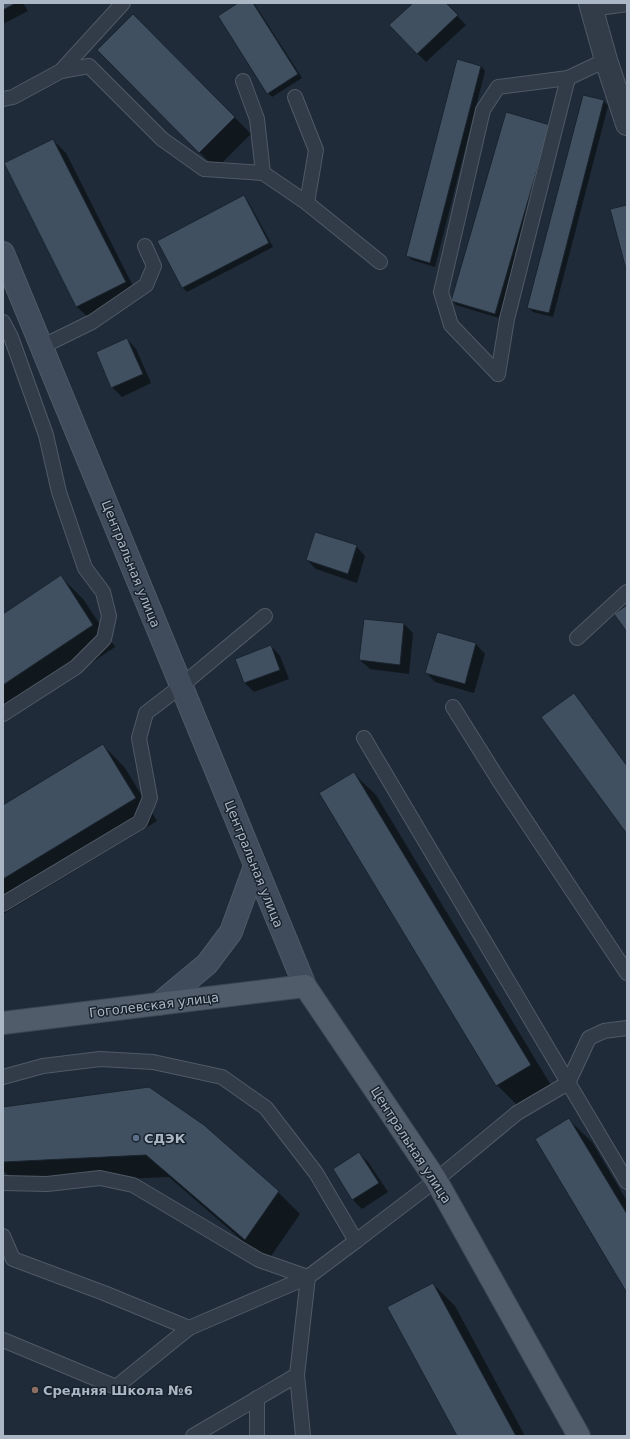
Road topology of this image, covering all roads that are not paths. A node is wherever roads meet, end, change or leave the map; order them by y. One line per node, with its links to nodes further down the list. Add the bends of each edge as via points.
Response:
1 (123, 3): 5 (lane)
2 (627, 4): 3 (lane)
3 (591, 6): 4 (street)
4 (606, 60): 6 (lane); 10 (street)
5 (61, 71): 9 (lane); 11 (lane, via 90,66 162,139 204,169)
6 (568, 78): 6 (lane, via 508,319 498,374 451,325 441,292 483,110 498,87)
7 (244, 80): 11 (lane, via 257,118)
8 (295, 97): 12 (lane, via 316,150)
9 (3, 99)
10 (627, 124)
11 (263, 173): 12 (lane)
12 (307, 204): 15 (lane)
13 (145, 246): 17 (lane, via 154,266 146,285 92,322)
14 (3, 253): 17 (street, Центральная улица)
15 (380, 262)
16 (3, 322): 23 (lane, via 46,435 59,492 85,568 103,592 108,616 104,640 76,667)
17 (41, 347): 21 (street, Центральная улица)
18 (627, 592): 20 (lane)
19 (265, 616): 21 (lane)
20 (577, 638)
21 (181, 686): 25 (street, Центральная улица); 26 (lane, via 146,713 139,738 150,798 140,822)
22 (453, 706): 27 (lane, via 500,782)
23 (3, 714)
24 (364, 738): 33 (lane)
25 (255, 866): 28 (street, Центральная улица); 29 (street, via 231,932 207,964)
26 (3, 904)
27 (627, 973)
28 (305, 986): 29 (main road, Гоголевская улица); 34 (main road, Центральная улица)
29 (159, 1004): 30 (main road, Гоголевская улица)
30 (3, 1023)
31 (627, 1028): 33 (lane, via 604,1031 589,1038)
32 (3, 1077): 38 (lane, via 43,1066 100,1059 153,1062 222,1077 266,1108 316,1173)
33 (568, 1083): 34 (lane, via 517,1113); 36 (lane)
34 (436, 1180): 38 (lane); 47 (main road, Центральная улица)
35 (3, 1182): 39 (lane, via 47,1184 100,1178 133,1185 259,1260)
36 (627, 1182)
37 (3, 1236): 40 (lane, via 13,1259)
38 (356, 1241): 39 (lane)
39 (308, 1277): 40 (lane); 42 (lane)
40 (189, 1328): 41 (lane, via 116,1387)
41 (3, 1340)
42 (297, 1375): 43 (lane); 46 (lane)
43 (257, 1398): 44 (lane); 45 (lane)
44 (193, 1436)
45 (257, 1436)
46 (303, 1436)
47 (579, 1436)

